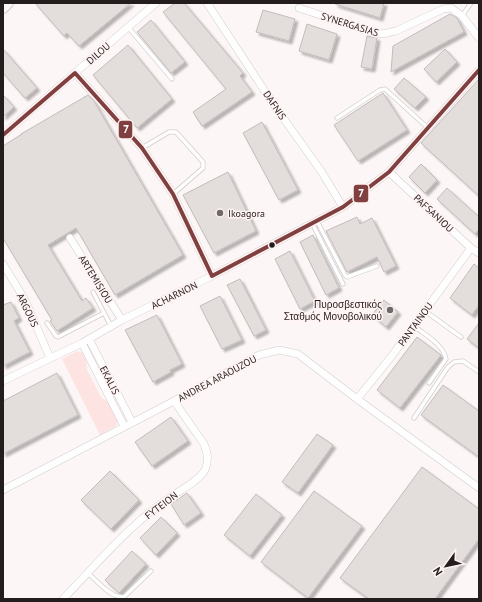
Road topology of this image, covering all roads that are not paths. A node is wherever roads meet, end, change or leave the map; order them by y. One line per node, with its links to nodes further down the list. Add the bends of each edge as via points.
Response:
1 (8, 3): 5 (street)
2 (156, 3): 8 (street, DILOU)
3 (207, 3): 19 (street, DAFNIS)
4 (471, 3): 7 (lane)
5 (3, 8)
6 (299, 8): 7 (street, SYNERGASIAS, via 382,34 396,31 443,9 451,8)
7 (462, 16): 9 (street, SYNERGASIAS)
8 (128, 27): 11 (street, DILOU); 12 (lane)
9 (479, 38)
10 (479, 70): 14 (street, ACHARNON)
11 (75, 73): 15 (street, DILOU); 16 (street)
12 (172, 80)
13 (337, 118): 14 (lane, via 385,89)
14 (428, 128): 17 (street, ACHARNON)
15 (3, 134)
16 (142, 148): 18 (street); 18 (lane, via 169,132 176,132 203,162 203,168)
17 (389, 172): 19 (street, ACHARNON); 22 (street, PAFSANIOU)
18 (173, 194): 26 (street)
19 (343, 207): 20 (street, ACHARNON)
20 (314, 222): 25 (lane, via 347,277); 26 (street, ACHARNON); 27 (lane)
21 (70, 238): 31 (street, ARTEMISIOU)
22 (471, 248): 23 (street, PAFSANIOU); 29 (street, PANTAINOU)
23 (479, 253)
24 (3, 264): 38 (street, ARGOUS, via 24,300)
25 (377, 266)
26 (212, 276): 31 (street, ACHARNON)
27 (343, 284)
28 (93, 292): 30 (lane)
29 (425, 310): 34 (street, PANTAINOU); 35 (lane)
30 (104, 313): 32 (lane, via 58,337); 33 (lane)
31 (122, 320): 33 (street, ACHARNON)
32 (47, 324)
33 (111, 326): 36 (street, ACHARNON)
34 (414, 326): 41 (lane, via 439,346 445,355 446,359); 42 (street, PANTAINOU)
35 (461, 337)
36 (89, 338): 37 (street, ACHARNON); 45 (street, EKALIS)
37 (82, 343): 38 (street, ACHARNON); 46 (street)
38 (50, 358): 40 (street, ACHARNON)
39 (479, 372): 44 (lane, via 464,361 454,362)
40 (3, 381)
41 (429, 383)
42 (357, 399): 43 (street, ANDREA ARAOUZOU, via 298,354 279,350 259,355); 47 (street, ANDREA ARAOUZOU)
43 (174, 401): 45 (street, ANDREA ARAOUZOU); 50 (street, FYTEION, via 208,452 208,462 204,471 197,479 158,505 137,523)
44 (414, 418)
45 (132, 422): 46 (street, ANDREA ARAOUZOU)
46 (124, 426): 48 (street, ANDREA ARAOUZOU)
47 (479, 488)
48 (3, 490)
49 (151, 571): 50 (lane, via 124,597 112,594)
50 (88, 573): 51 (street, FYTEION)
51 (63, 599)

